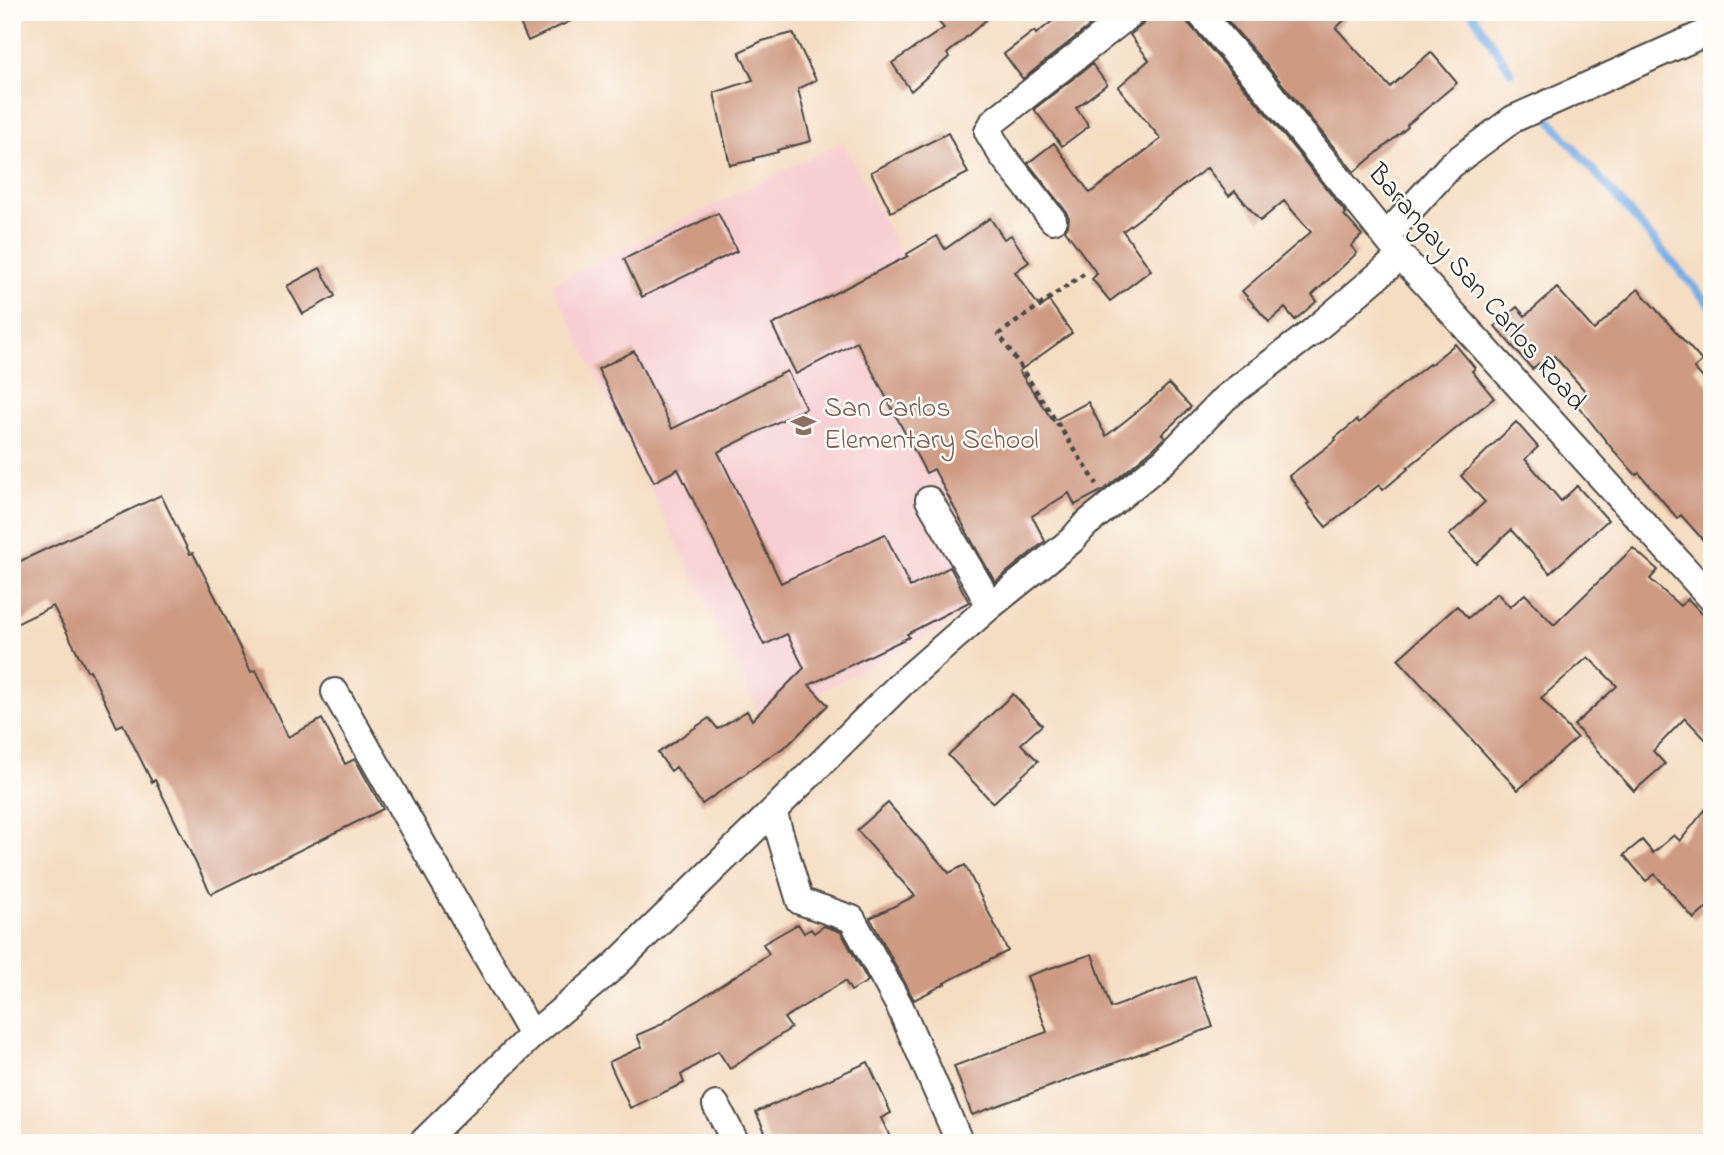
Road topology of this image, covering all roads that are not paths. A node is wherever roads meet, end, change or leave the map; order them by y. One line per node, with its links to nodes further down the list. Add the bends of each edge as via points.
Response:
1 (1133, 12): 4 (street, via 994,121 988,132)
2 (1199, 12): 5 (street, Barangay San Carlos Road)
3 (1712, 30): 5 (street, via 1513,119 1451,166)
4 (1053, 220)
5 (1393, 246): 7 (street, Barangay San Carlos Road); 8 (street, via 1312,332 1225,398 1165,460)
6 (929, 500): 8 (street)
7 (1712, 599)
8 (989, 607): 10 (street, via 901,684)
9 (335, 692): 11 (street)
10 (774, 811): 11 (street, via 612,968); 15 (street, via 800,901 852,919 900,1007)
11 (533, 1035): 13 (street)
12 (716, 1105): 14 (street)
13 (422, 1143)
14 (736, 1143)
15 (960, 1143)

